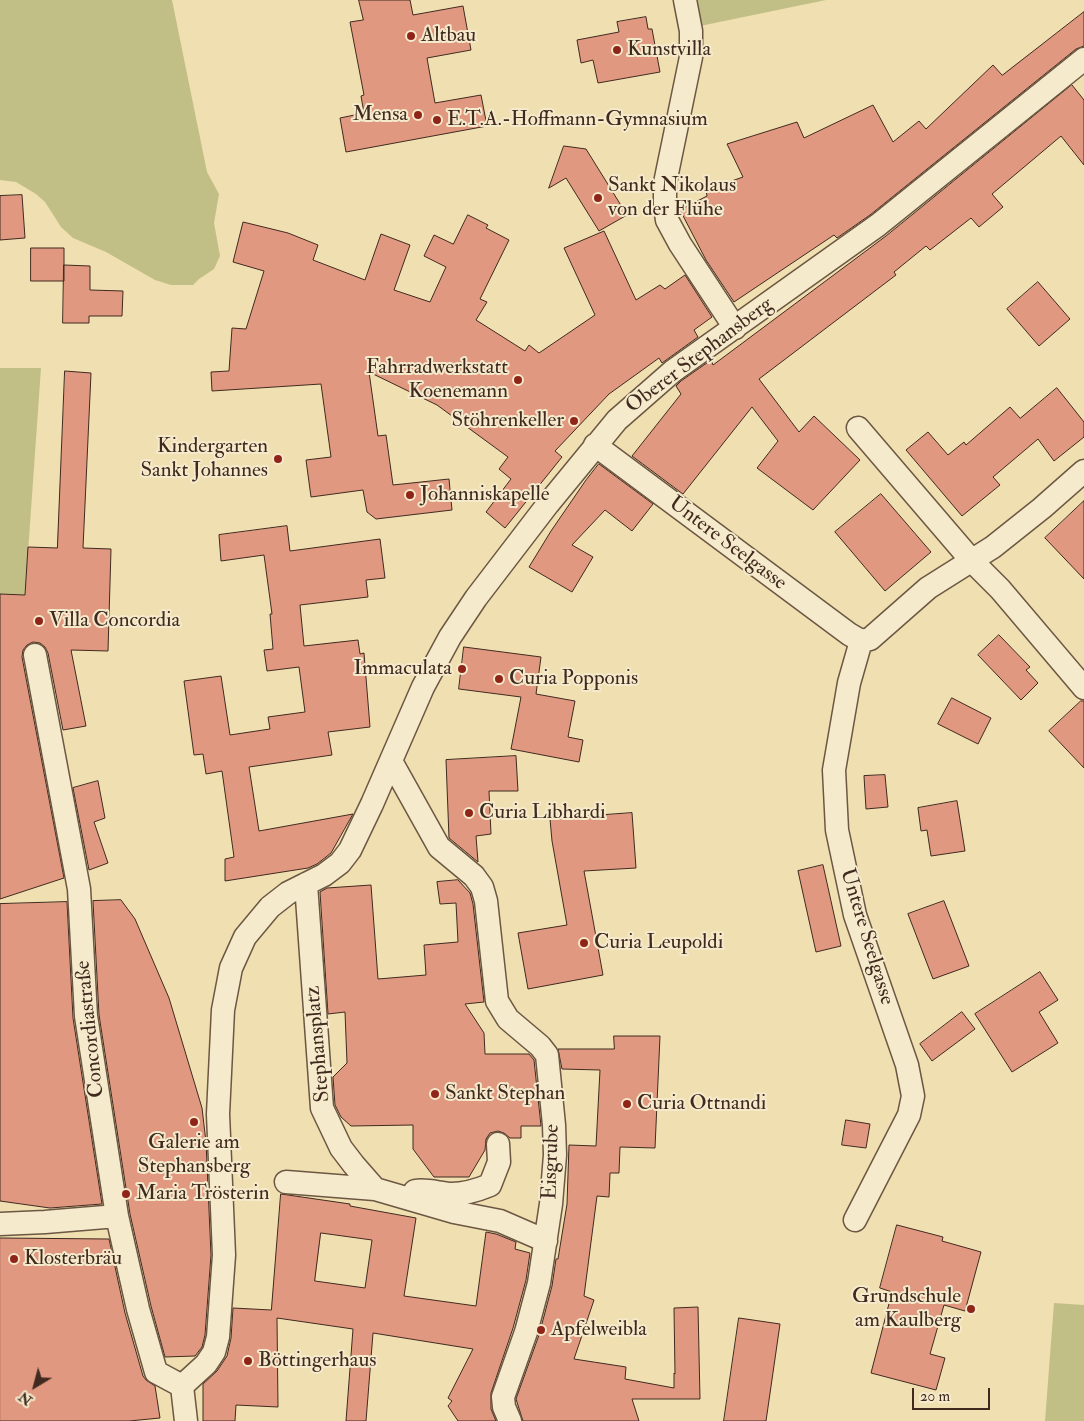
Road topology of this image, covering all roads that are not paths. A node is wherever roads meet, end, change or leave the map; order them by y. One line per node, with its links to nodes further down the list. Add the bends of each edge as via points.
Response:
1 (686, 0): 3 (street, via 691,56 665,183 667,220)
2 (1084, 59): 3 (street, Oberer Stephansberg, via 878,225)
3 (735, 328): 5 (street, Oberer Stephansberg, via 673,372 617,420)
4 (858, 428): 7 (street)
5 (595, 445): 8 (street, Untere Seelgasse); 11 (street, Oberer Stephansberg, via 500,566 450,637 423,687)
6 (1084, 471): 7 (street, via 1042,508)
7 (972, 561): 8 (street, via 928,588 870,639); 10 (street)
8 (861, 641): 17 (street, Untere Seelgasse, via 849,683 834,770 837,830 855,915 907,1065 913,1096 909,1115)
9 (35, 655): 16 (street, Concordiastraße, via 79,889 86,1016)
10 (1084, 688)
11 (391, 761): 12 (street, Oberer Stephansberg, via 350,850 340,863); 19 (street, Eisgrube, via 439,847 474,876 482,887 497,1001 508,1019 547,1055 555,1155)
12 (306, 884): 15 (street, Stephansplatz, via 322,1108 341,1148 354,1165); 20 (street, Oberer Stephansberg, via 270,907 246,937 231,968 223,1010 218,1114 224,1255 218,1336 214,1352 206,1364)
13 (498, 1144): 15 (street, via 499,1162 490,1185 473,1192 452,1194 422,1190)
14 (286, 1182): 15 (street)
15 (385, 1192): 19 (street, via 454,1212 500,1221)
16 (117, 1216): 18 (street); 20 (street, Concordiastraße, via 156,1372)
17 (855, 1220)
18 (0, 1224)
19 (546, 1241): 22 (street, Eisgrube, via 528,1324 503,1398)
20 (182, 1386): 21 (street)
21 (186, 1421)
22 (510, 1421)

